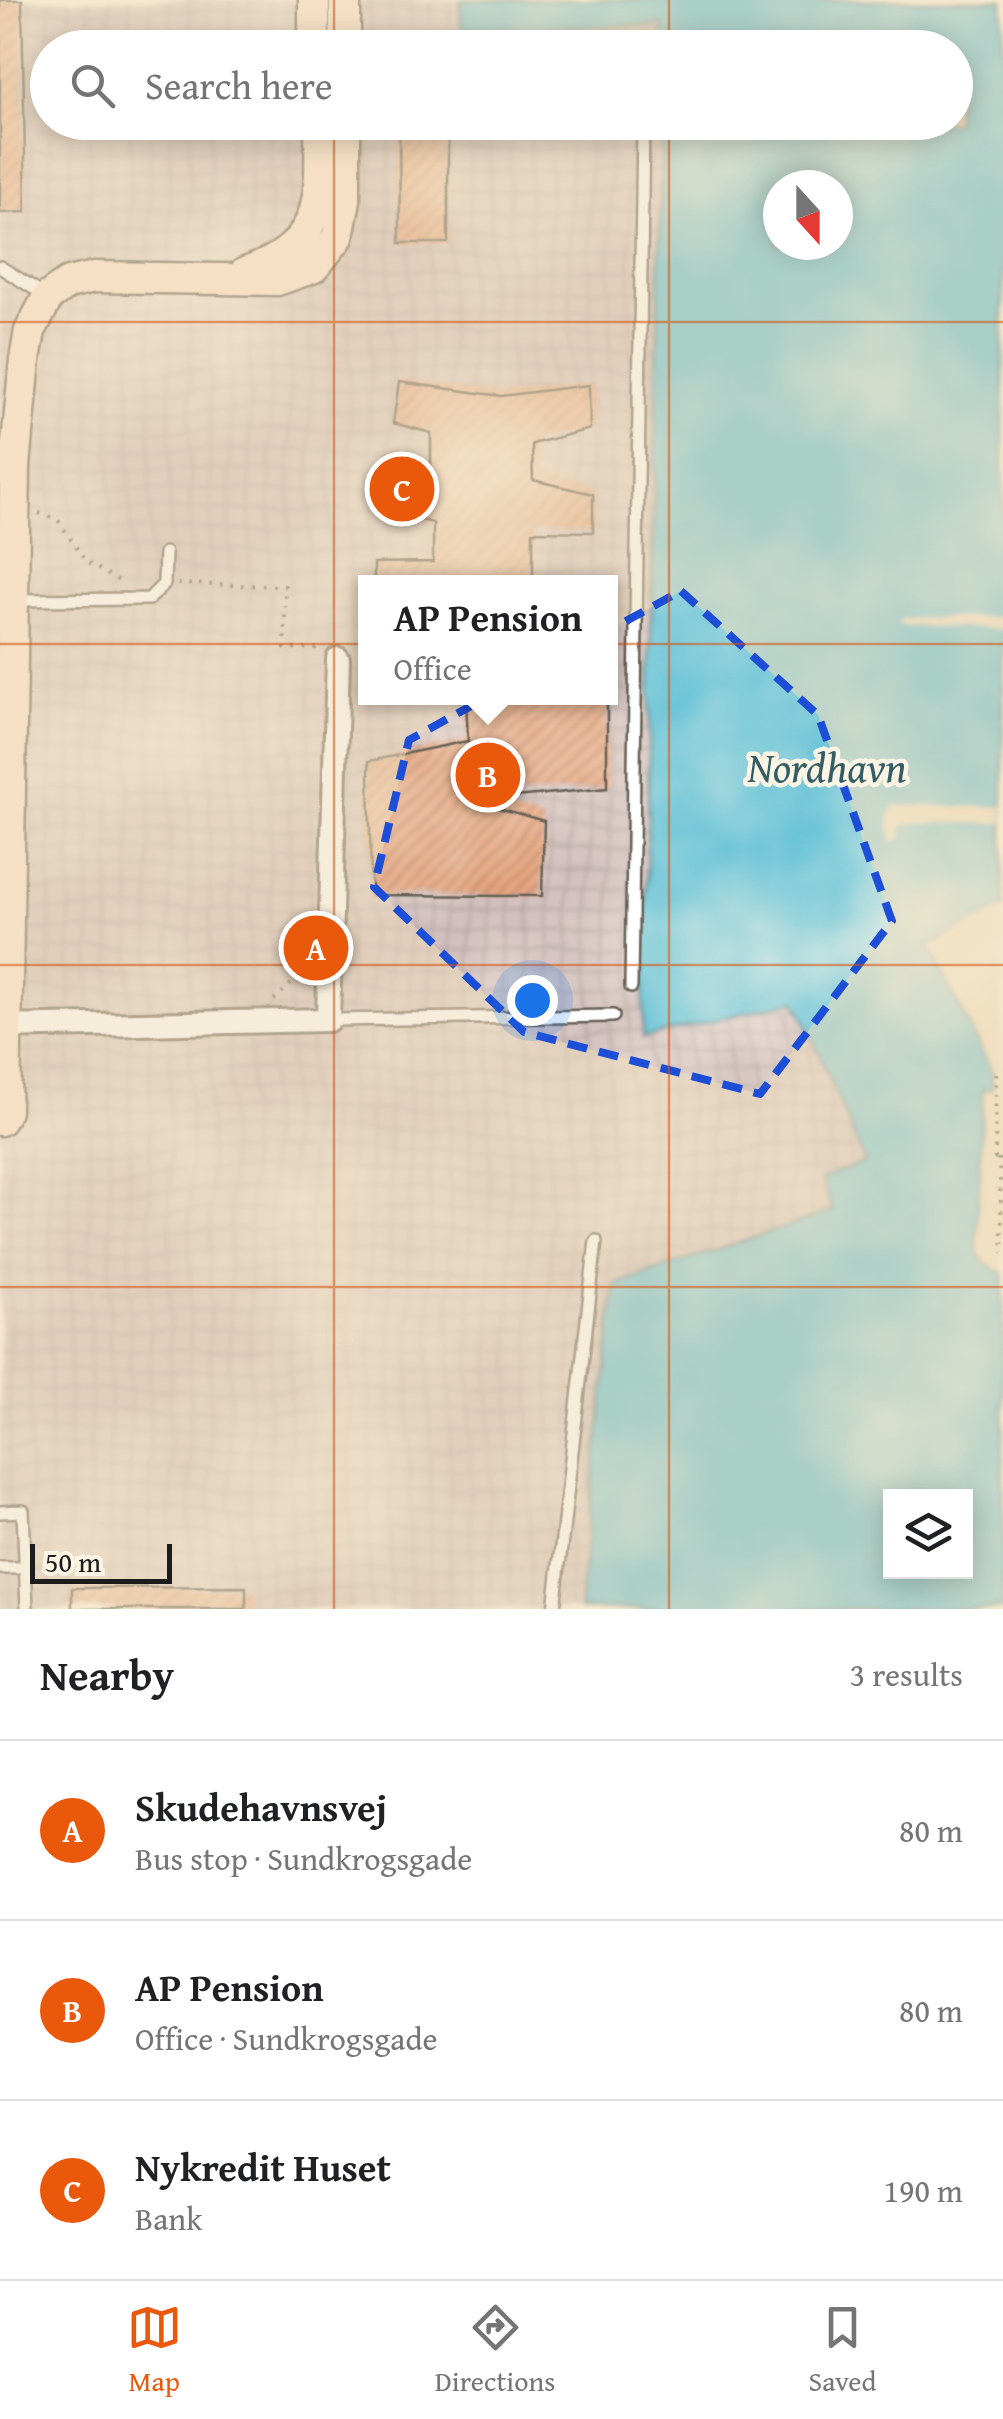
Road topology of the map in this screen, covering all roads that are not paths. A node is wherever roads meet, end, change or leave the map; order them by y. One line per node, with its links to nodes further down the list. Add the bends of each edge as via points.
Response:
1 (314, 0): 3 (street)
2 (345, 0): 4 (street)
3 (314, 30)
4 (345, 30)
5 (320, 140): 9 (street, via 320,193 308,231 267,266)
6 (345, 140): 9 (street, via 345,200 338,236 324,256 314,268 277,280)
7 (643, 140): 14 (lane)
8 (0, 267): 10 (lane)
9 (237, 276): 10 (street, via 94,278)
10 (48, 297): 12 (street, via 30,331 25,360)
11 (165, 553): 12 (lane, via 164,584 139,601)
12 (6, 600): 17 (street)
13 (338, 659): 16 (street)
14 (631, 987)
15 (613, 1016): 16 (lane)
16 (328, 1020): 17 (street)
17 (3, 1027): 18 (street)
18 (0, 1120)
19 (596, 1241): 24 (lane)
20 (0, 1512): 22 (lane, via 24,1511)
21 (0, 1568): 22 (lane)
22 (26, 1568): 23 (lane)
23 (27, 1609)
24 (554, 1609)

